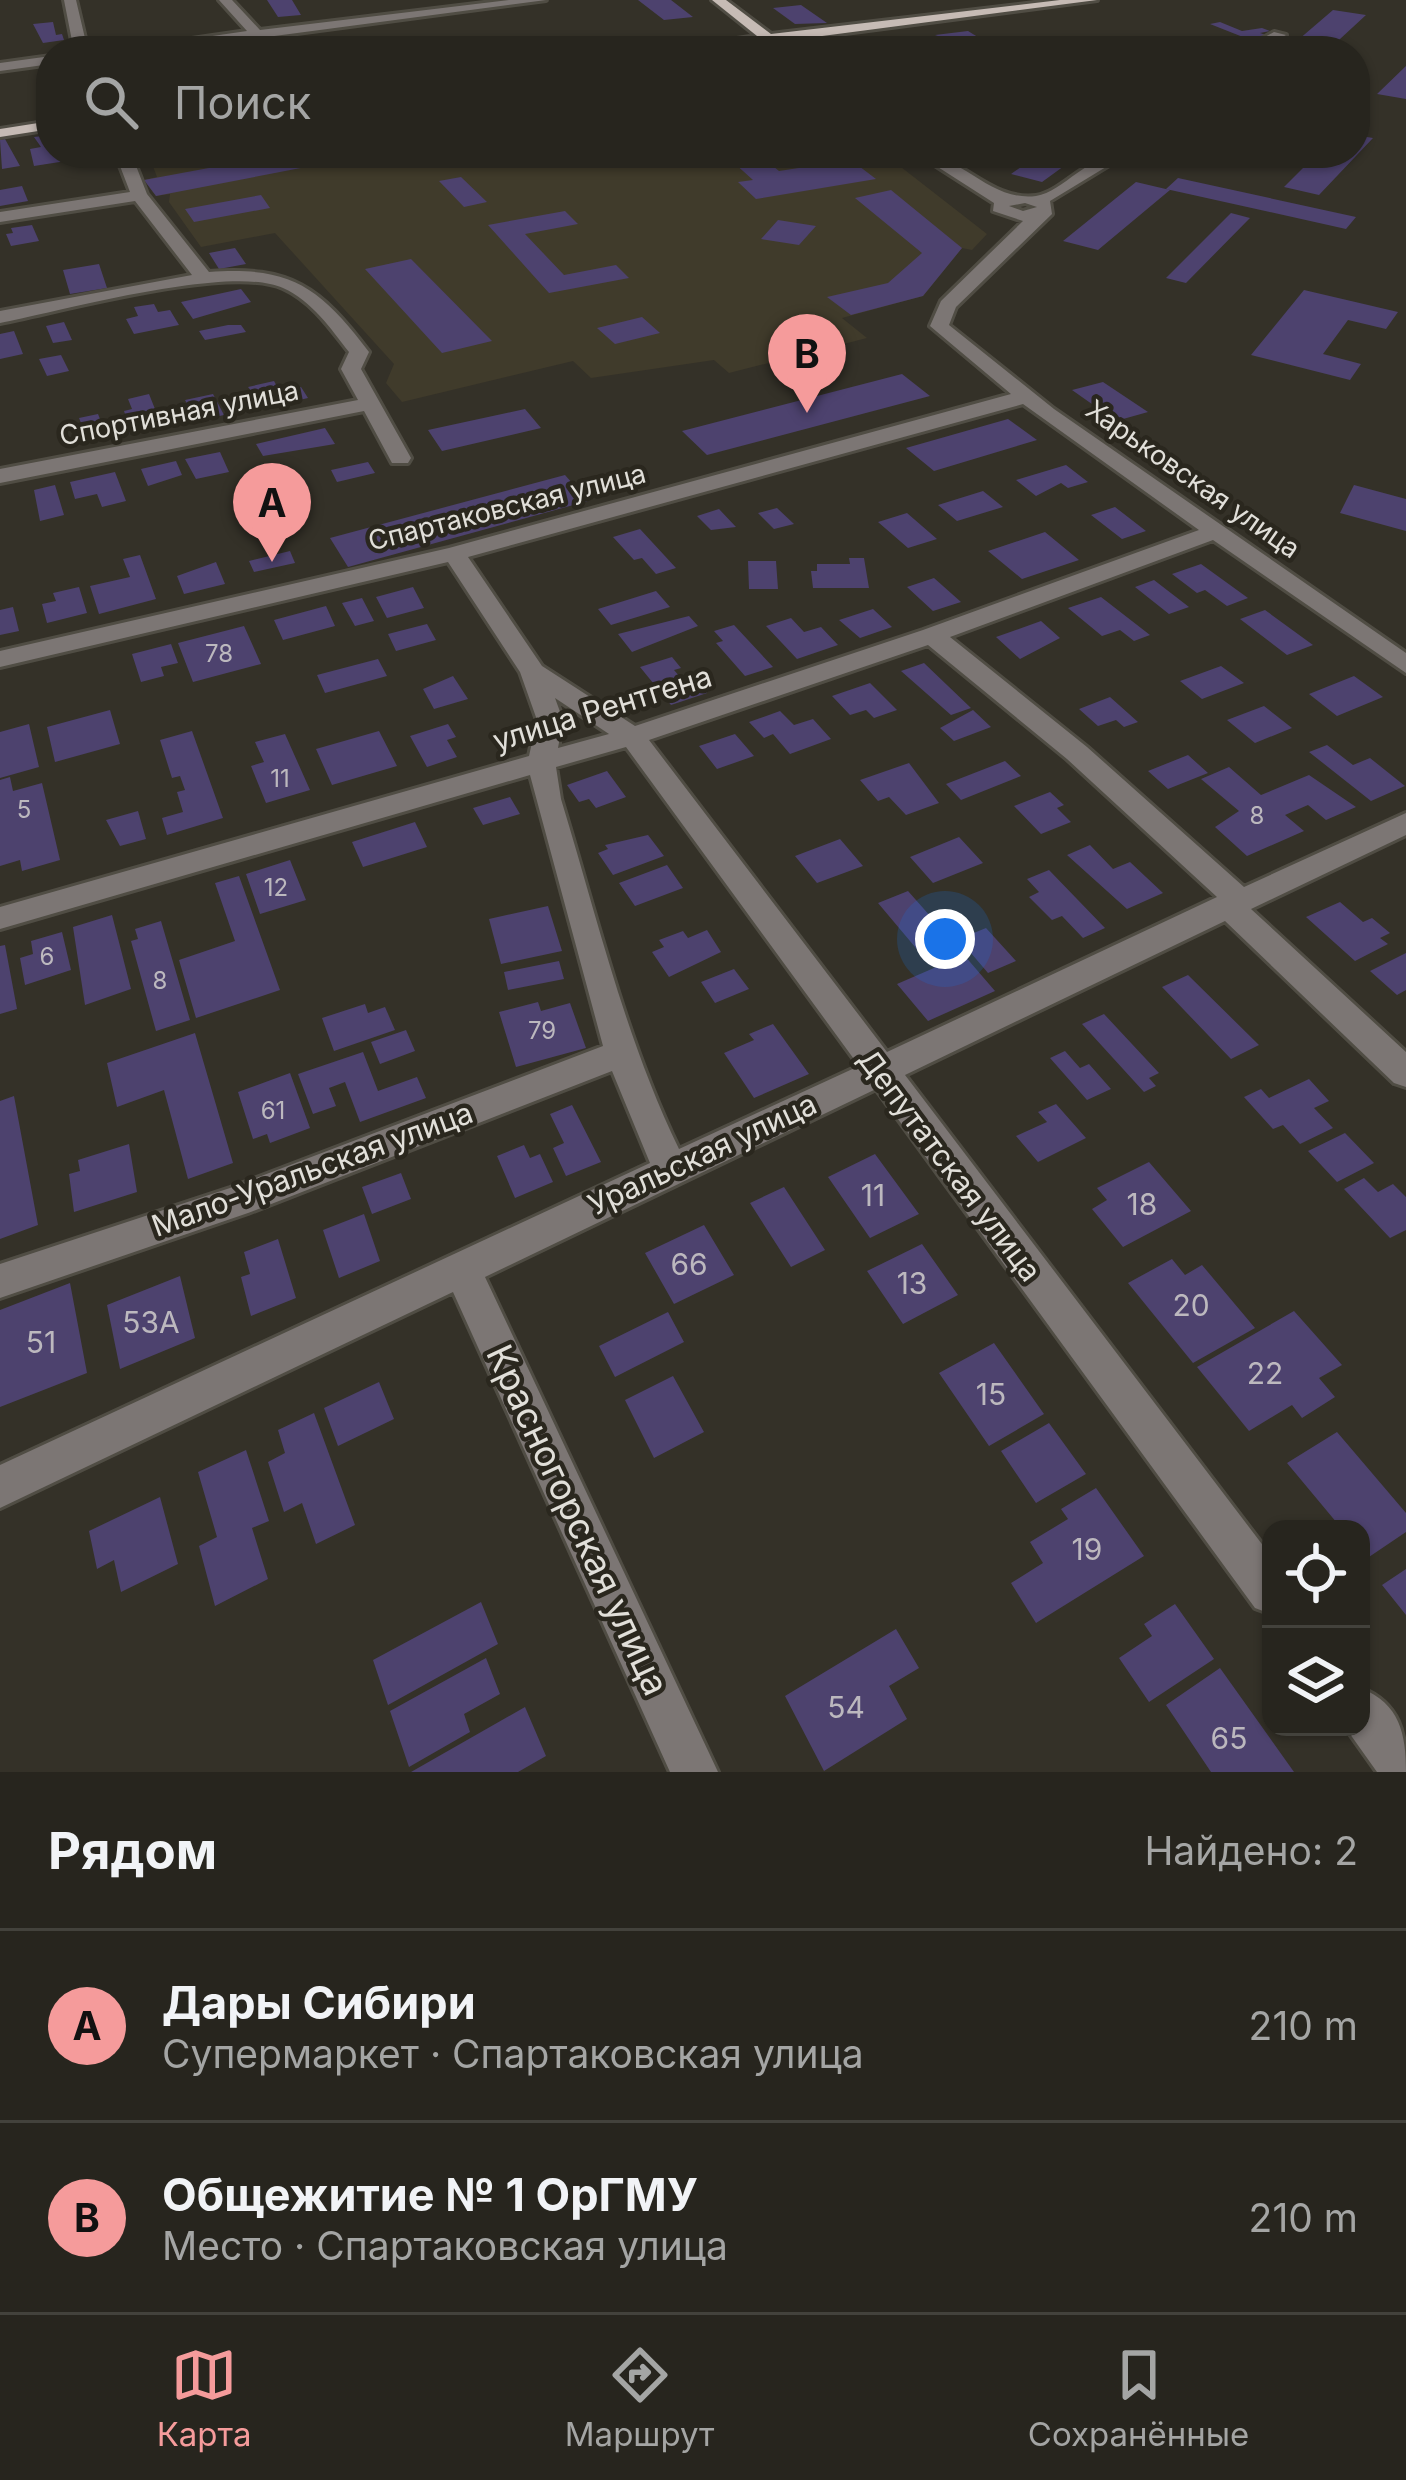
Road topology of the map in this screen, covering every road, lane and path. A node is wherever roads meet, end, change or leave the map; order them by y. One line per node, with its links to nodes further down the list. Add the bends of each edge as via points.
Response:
1 (70, 0): 7 (street)
2 (225, 0): 6 (street)
3 (541, 0): 6 (street)
4 (718, 0): 10 (main road)
5 (1091, 0): 11 (main road)
6 (257, 32): 8 (street); 9 (street)
7 (78, 36)
8 (227, 36)
9 (260, 36)
10 (765, 36)
11 (794, 36)
12 (36, 62): 13 (street)
13 (0, 67)
14 (36, 127): 15 (main road)
15 (0, 133)
16 (129, 168): 19 (street)
17 (946, 168): 20 (street)
18 (1098, 168): 21 (street)
19 (139, 195): 22 (street); 24 (street)
20 (1002, 206): 21 (street, via 1019,197); 23 (street)
21 (1038, 208): 23 (street)
22 (0, 217)
23 (1013, 241): 26 (street, Харьковская улица, via 941,314 939,326)
24 (204, 278): 25 (street); 27 (street, via 272,274 291,282 359,352 351,369)
25 (0, 317)
26 (1024, 397): 30 (street, Харьковская улица); 31 (street, Спартаковская улица)
27 (368, 404): 28 (street); 29 (street, Спортивная улица)
28 (400, 458)
29 (0, 476)
30 (1215, 532): 32 (street, улица Рентгена); 34 (street, Харьковская улица)
31 (454, 554): 33 (street, Спартаковская улица); 35 (street)
32 (932, 635): 36 (street, улица Рентгена); 39 (street, via 1077,753)
33 (0, 659)
34 (1406, 664)
35 (533, 672): 36 (street); 37 (street, via 550,720)
36 (632, 736): 37 (street, улица Рентгена); 42 (street, Депутатская улица)
37 (542, 762): 40 (street, улица Рентгена); 41 (street)
38 (1406, 823): 39 (street, Уральская улица)
39 (1233, 903): 42 (street, Уральская улица); 43 (street)
40 (0, 918)
41 (622, 1053): 44 (street); 46 (street, Мало-Уральская улица, via 236,1202)
42 (878, 1072): 44 (street, Уральская улица); 48 (street, Депутатская улица)
43 (1406, 1073)
44 (670, 1167): 45 (street, Уральская улица)
45 (462, 1269): 47 (street, Уральская улица); 51 (street, Красногорская улица)
46 (0, 1281)
47 (0, 1487)
48 (1262, 1580)
49 (1370, 1723): 50 (street)
50 (1406, 1771)
51 (694, 1772)

